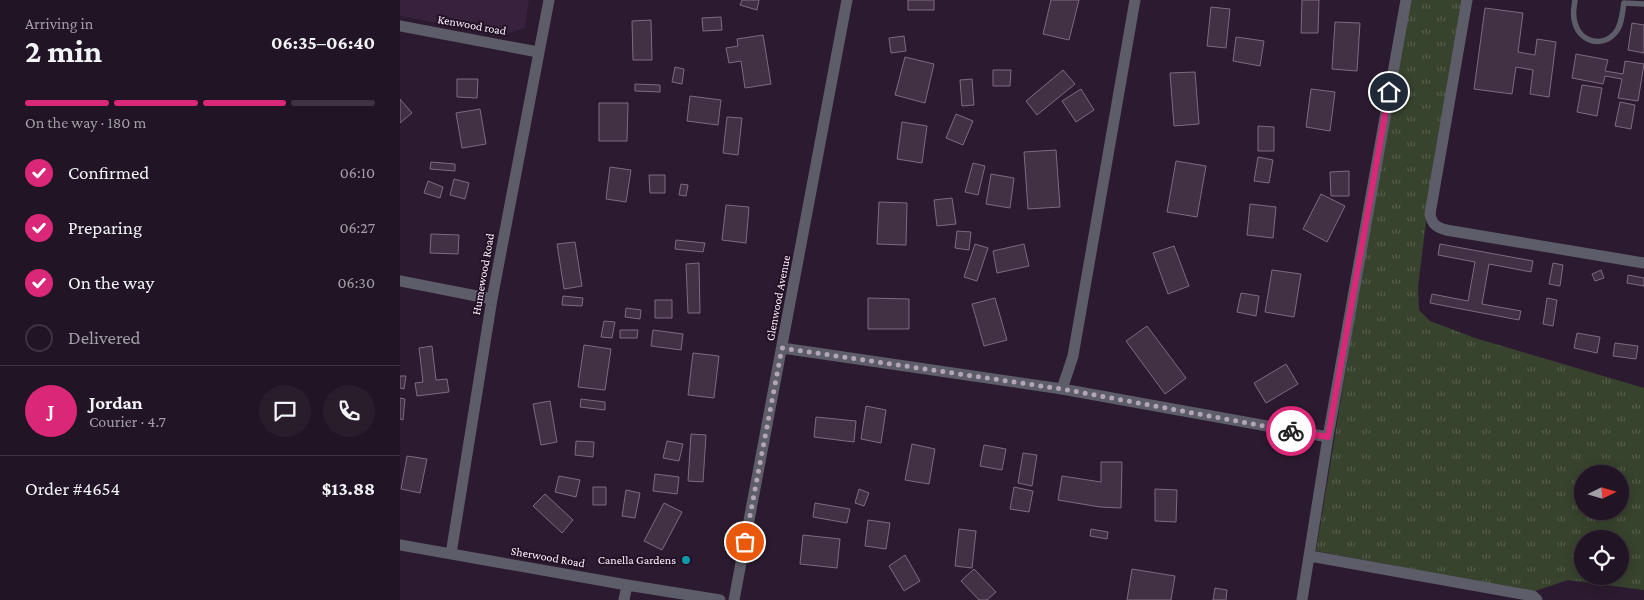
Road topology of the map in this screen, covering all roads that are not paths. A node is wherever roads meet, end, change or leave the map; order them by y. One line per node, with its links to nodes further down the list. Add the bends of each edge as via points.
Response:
1 (549, 0): 9 (street, Humewood Road)
2 (847, 0): 13 (street, Glenwood Avenue)
3 (1135, 0): 14 (street, via 1073,356)
4 (1406, 0): 15 (street)
5 (1466, 0): 10 (street, via 1430,214 1432,221 1446,230)
6 (1576, 0): 7 (lane, via 1575,25 1581,35 1598,42 1615,33 1624,4)
7 (1644, 4)
8 (400, 26): 9 (street, Kenwood road)
9 (538, 52): 12 (street, Humewood Road)
10 (1644, 263)
11 (400, 281): 12 (street)
12 (492, 299): 17 (street, Humewood Road)
13 (782, 348): 14 (street); 22 (street, Glenwood Avenue)
14 (1062, 389): 15 (street)
15 (1328, 437): 18 (street)
16 (400, 545): 17 (street, Sherwood Road)
17 (451, 554): 19 (street, Sherwood Road)
18 (1310, 556): 23 (street); 24 (street, via 1532,596)
19 (627, 585): 20 (street); 21 (street, Sherwood Road)
20 (624, 600)
21 (720, 600)
22 (734, 600)
23 (1302, 600)
24 (1536, 600)

